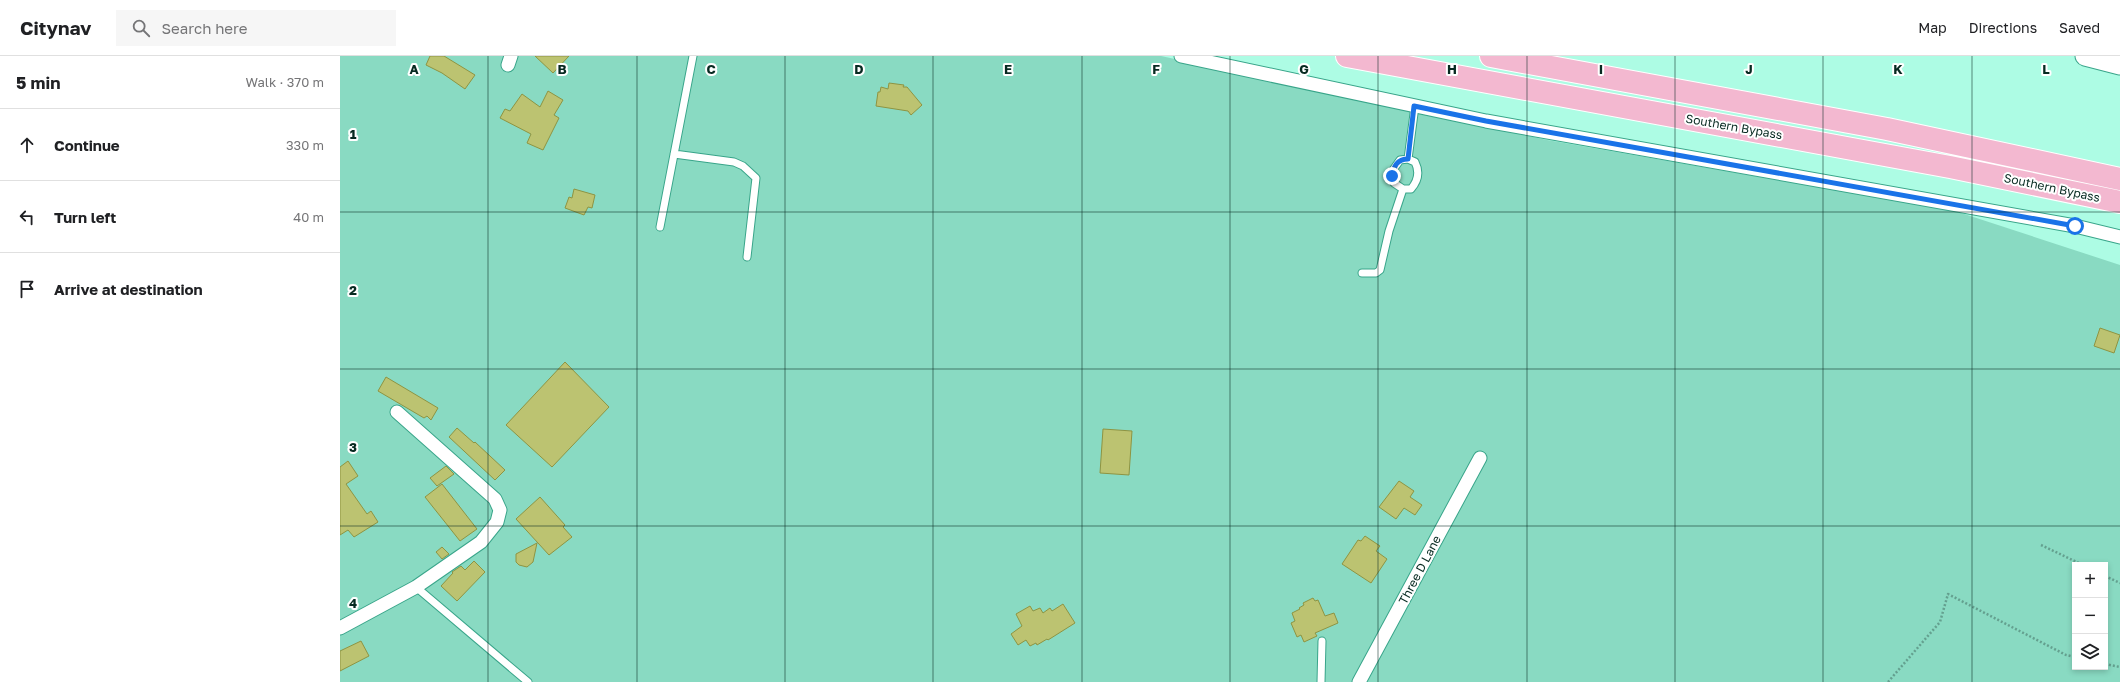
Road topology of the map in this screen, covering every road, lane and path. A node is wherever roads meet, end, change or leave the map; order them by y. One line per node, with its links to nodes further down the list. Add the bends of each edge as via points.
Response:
1 (693, 56): 8 (lane)
2 (1181, 56): 7 (street)
3 (1347, 56): 12 (highway, Southern Bypass, via 1942,165)
4 (1491, 56): 10 (highway, Southern Bypass, via 1887,129)
5 (2096, 57): 6 (main road)
6 (2120, 65)
7 (1414, 106): 9 (lane); 14 (street, via 2075,226)
8 (674, 154): 13 (lane); 15 (lane, via 734,162 743,166 756,178)
9 (1408, 159): 11 (lane, via 1400,160 1396,164 1392,176 1394,183); 11 (lane, via 1415,162 1418,176 1416,184 1411,189)
10 (2120, 179)
11 (1403, 189): 16 (lane, via 1380,270 1376,273)
12 (2120, 202)
13 (660, 227)
14 (2120, 237)
15 (747, 257)
16 (1362, 273)
17 (397, 412): 23 (street, via 495,499 500,510 497,522 481,542)
18 (1480, 458): 31 (street, Three D Lane)
19 (2042, 545): 20 (path)
20 (2077, 562)
21 (2108, 577): 22 (path)
22 (2120, 583)
23 (416, 587): 24 (street); 29 (lane)
24 (340, 628)
25 (1322, 641): 30 (lane)
26 (2072, 656): 32 (path, via 1948,594 1940,622)
27 (2108, 665): 28 (path)
28 (2120, 667)
29 (528, 682)
30 (1321, 682)
31 (1359, 682)
32 (1888, 682)

